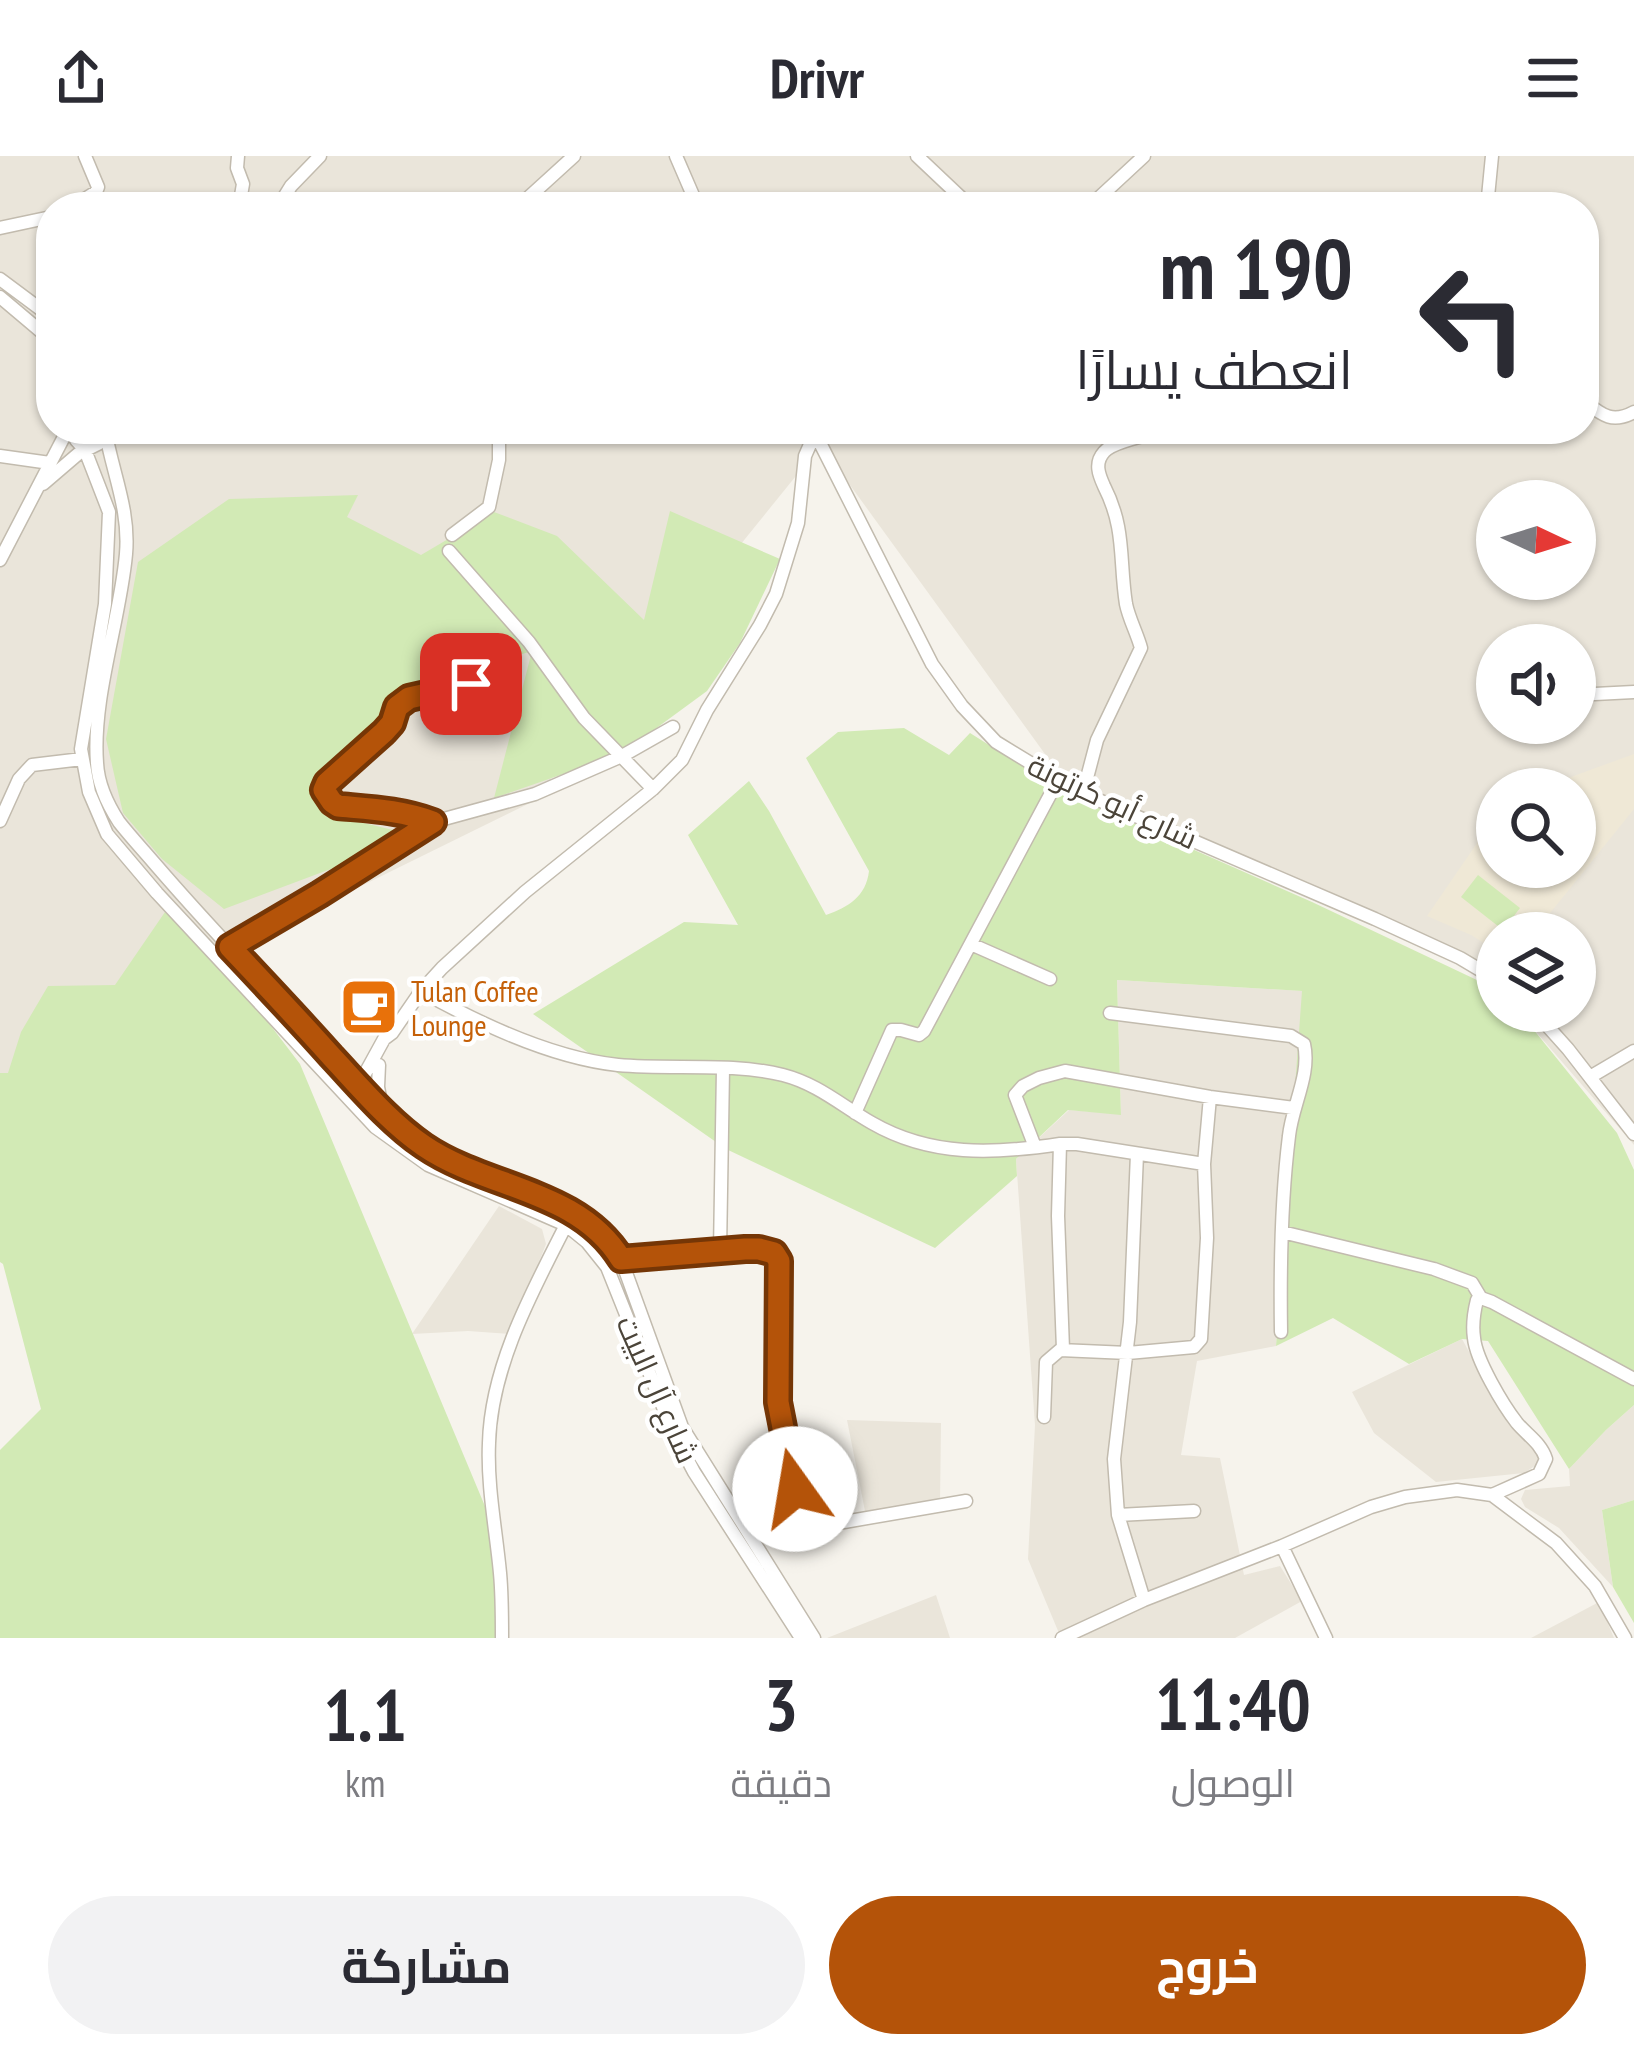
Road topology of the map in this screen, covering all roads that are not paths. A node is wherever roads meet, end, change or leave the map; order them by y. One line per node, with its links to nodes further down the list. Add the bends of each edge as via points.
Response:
1 (85, 156): 9 (street)
2 (238, 156): 10 (street)
3 (320, 156): 11 (street)
4 (574, 156): 12 (street)
5 (676, 156): 13 (street)
6 (916, 156): 14 (street)
7 (1144, 156): 15 (street)
8 (1492, 156): 16 (street)
9 (96, 192)
10 (241, 192)
11 (287, 192)
12 (534, 192)
13 (692, 192)
14 (955, 192)
15 (1105, 192)
16 (1488, 192)
17 (36, 220): 18 (street)
18 (0, 228)
19 (0, 279): 21 (street)
20 (0, 297): 22 (street)
21 (36, 305)
22 (36, 327)
23 (1634, 412): 24 (street, via 1612,419)
24 (1599, 413)
25 (62, 444): 35 (street)
26 (79, 444): 33 (street, شارع آل البيت)
27 (98, 444): 33 (street)
28 (108, 444): 52 (street, شارع آل البيت, via 126,551 99,714 99,778 120,823)
29 (499, 444): 37 (street, via 489,507)
30 (810, 444): 47 (street, via 798,523 771,604 682,760)
31 (820, 444): 46 (street, شارع أبو كرتونة, via 945,685 997,742)
32 (1118, 444): 48 (street, via 1104,451 1100,479 1116,511 1127,609 1141,648 1097,740)
33 (85, 451): 36 (street); 45 (street, شارع آل البيت, via 110,529)
34 (0, 457): 35 (street)
35 (50, 463): 36 (street)
36 (38, 489): 39 (street)
37 (452, 535)
38 (449, 551): 44 (street)
39 (0, 560)
40 (512, 669): 50 (street, via 402,702 392,723 324,790 338,806)
41 (1634, 692): 42 (street)
42 (1596, 694)
43 (673, 727): 44 (street)
44 (622, 756): 47 (street); 50 (street, via 535,794)
45 (82, 759): 49 (street, via 32,765); 65 (street, شارع آل البيت, via 107,833)
46 (1058, 780): 48 (street, شارع أبو كرتونة); 51 (street)
47 (653, 789): 55 (street, via 480,931)
48 (1083, 793): 53 (street, شارع أبو كرتونة)
49 (0, 821)
50 (433, 822): 52 (street)
51 (973, 945): 54 (street); 68 (street, via 922,1035 892,1030)
52 (230, 947): 60 (street, شارع آل البيت)
53 (1476, 968)
54 (1050, 980)
55 (421, 991): 59 (street); 61 (street, via 582,1058)
56 (1111, 1013): 66 (street, via 1300,1039 1306,1061)
57 (1552, 1032): 62 (street)
58 (1634, 1051): 62 (street)
59 (375, 1063): 60 (street); 63 (street); 67 (street)
60 (340, 1066): 63 (street, شارع آل البيت)
61 (723, 1069): 68 (street, via 796,1079); 76 (street)
62 (1590, 1077): 69 (street)
63 (362, 1089): 65 (street); 67 (street, شارع آل البيت)
64 (1210, 1097): 66 (street); 71 (street, via 1055,1072 1016,1094); 73 (street)
65 (354, 1104): 74 (street, شارع آل البيت, via 428,1165)
66 (1294, 1108): 75 (street)
67 (382, 1110): 77 (street, شارع آل البيت, via 434,1152 578,1216)
68 (855, 1113): 71 (street, via 930,1147)
69 (1634, 1134)
70 (1060, 1144): 71 (street); 72 (street); 80 (street)
71 (1035, 1148)
72 (1138, 1154): 73 (street); 81 (street)
73 (1204, 1164): 81 (street, via 1201,1339 1194,1347)
74 (566, 1225): 90 (street, via 513,1339 491,1411); 91 (street, شارع آل البيت, via 607,1267 673,1432)
75 (1282, 1232): 78 (street, via 1434,1269 1472,1283); 79 (street)
76 (720, 1251): 77 (street); 85 (street, via 766,1250 779,1261 779,1418 807,1520 821,1526)
77 (621, 1259): 92 (street, شارع آل البيت, via 682,1427)
78 (1481, 1298): 82 (street); 84 (street, via 1476,1348 1546,1459 1538,1474)
79 (1281, 1332)
80 (1063, 1349): 81 (street); 83 (street, via 1046,1362)
81 (1128, 1352): 87 (street, via 1114,1459)
82 (1634, 1379)
83 (1044, 1417)
84 (1492, 1495): 88 (street, via 1456,1490 1387,1501); 95 (street, via 1566,1552)
85 (966, 1501)
86 (1194, 1511): 87 (street)
87 (1118, 1515): 89 (street)
88 (1282, 1546): 89 (street); 94 (street)
89 (1144, 1600): 93 (street)
90 (502, 1638)
91 (801, 1638)
92 (814, 1638)
93 (1062, 1638)
94 (1326, 1638)
95 (1625, 1638)

